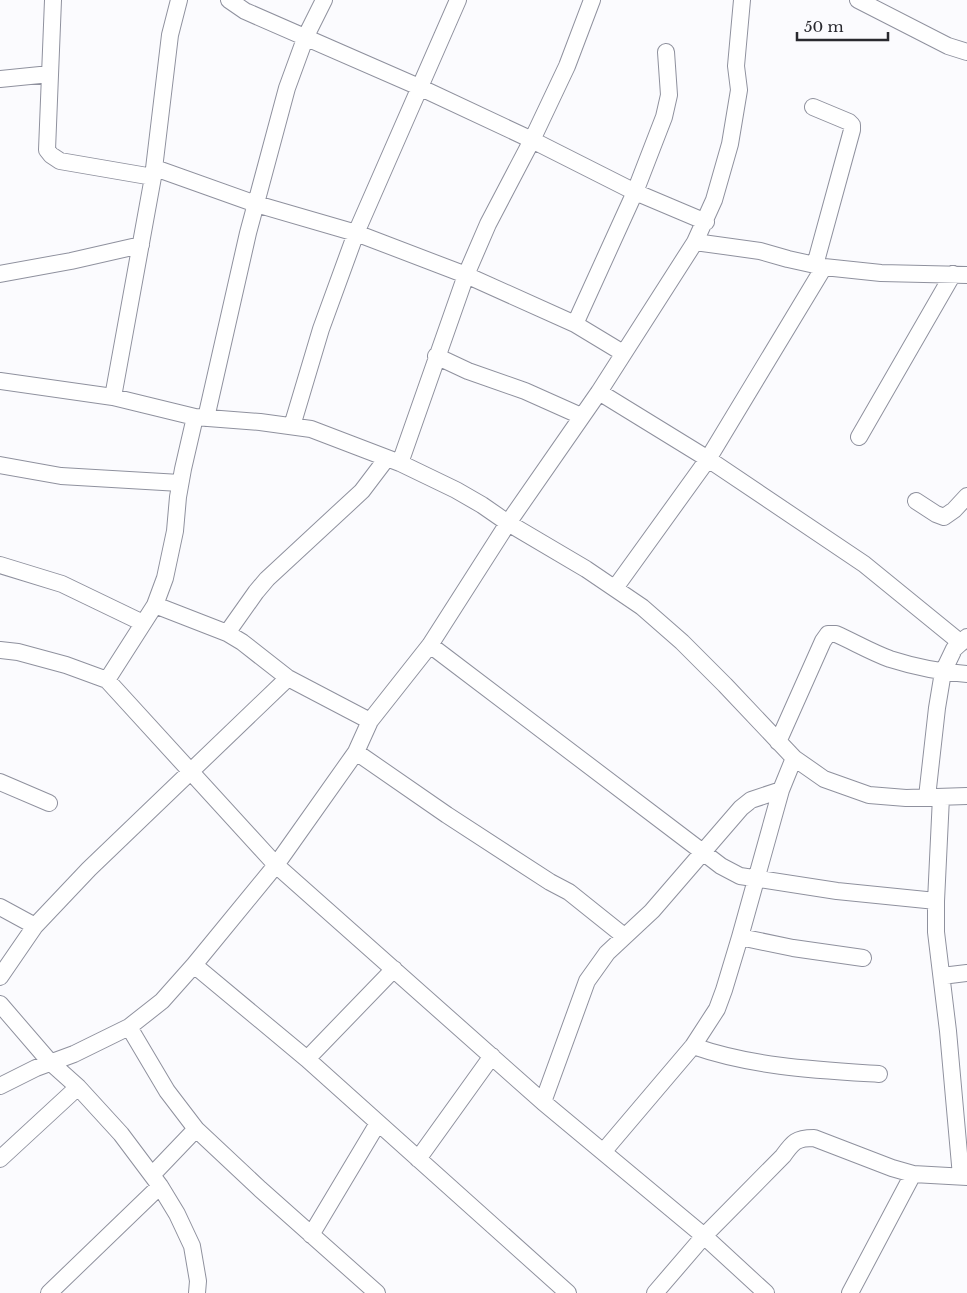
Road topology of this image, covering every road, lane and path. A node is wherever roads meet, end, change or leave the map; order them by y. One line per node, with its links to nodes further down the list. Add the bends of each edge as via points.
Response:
1 (53, 0): 12 (street)
2 (179, 0): 17 (street, via 170,35)
3 (230, 0): 9 (street, via 245,11)
4 (324, 0): 9 (street)
5 (458, 0): 14 (street)
6 (592, 0): 16 (street, via 567,66)
7 (742, 0): 20 (street, via 736,66 739,90 730,144)
8 (858, 0): 11 (street, via 948,46)
9 (306, 36): 14 (street); 19 (street, via 287,88)
10 (666, 52): 18 (street, via 670,95)
11 (967, 52)
12 (50, 74): 13 (street); 17 (street, via 47,150 51,156 60,161)
13 (0, 79)
14 (419, 87): 16 (street); 21 (street)
15 (813, 107): 24 (street, via 852,125)
16 (532, 140): 18 (street); 26 (street, via 488,224)
17 (154, 173): 19 (street); 23 (street)
18 (635, 192): 20 (street); 28 (street)
19 (256, 204): 21 (street); 35 (street)
20 (706, 222): 22 (street)
21 (356, 234): 26 (street); 36 (street)
22 (695, 242): 24 (street, via 760,251); 29 (street)
23 (141, 245): 25 (street); 33 (street)
24 (819, 266): 27 (street, via 881,273); 38 (street)
25 (0, 274)
26 (466, 275): 28 (street); 30 (street)
27 (960, 275): 37 (street)
28 (575, 324): 29 (street)
29 (623, 353): 32 (street)
30 (436, 356): 34 (street); 39 (street)
31 (0, 382): 33 (street)
32 (599, 392): 34 (street); 38 (street)
33 (113, 398): 35 (street)
34 (581, 416): 44 (street)
35 (200, 418): 36 (street); 41 (street)
36 (292, 426): 39 (street, via 311,429)
37 (859, 437)
38 (708, 459): 46 (street); 50 (street, via 864,564)
39 (394, 460): 44 (street, via 456,490); 49 (street, via 268,579)
40 (0, 466): 41 (street, via 61,476)
41 (180, 483): 47 (street, via 175,531 165,578)
42 (967, 496): 43 (street, via 944,517)
43 (916, 501)
44 (508, 522): 46 (street); 51 (street)
45 (0, 565): 48 (street, via 62,584)
46 (615, 588): 58 (street, via 682,642)
47 (155, 605): 48 (street); 49 (street)
48 (143, 623): 56 (street)
49 (227, 632): 55 (street)
50 (964, 640): 53 (street, via 954,649)
51 (430, 645): 57 (street); 67 (street)
52 (0, 650): 56 (street, via 56,662)
53 (943, 672): 54 (street); 58 (street, via 888,658 836,634 828,634); 65 (street, via 937,708)
54 (967, 674)
55 (288, 678): 57 (street); 61 (street)
56 (107, 680): 61 (street)
57 (370, 721): 59 (street)
58 (778, 742): 60 (street)
59 (356, 752): 68 (street); 73 (street, via 568,892)
60 (794, 758): 63 (street); 65 (street, via 824,779 869,795)
61 (192, 771): 68 (street); 72 (street, via 88,869)
62 (0, 782): 66 (street)
63 (781, 790): 67 (street, via 751,800 741,808); 69 (street)
64 (967, 796): 65 (street)
65 (934, 798): 70 (street)
66 (48, 803)
67 (704, 853): 69 (street, via 740,876); 73 (street, via 652,911)
68 (276, 865): 76 (street); 77 (street)
69 (756, 879): 70 (street); 74 (street)
70 (936, 901): 79 (street)
71 (0, 907): 72 (street)
72 (34, 926): 80 (street)
73 (624, 936): 90 (street, via 588,980)
74 (740, 937): 75 (street); 83 (street, via 717,1009)
75 (862, 958)
76 (194, 965): 82 (street, via 162,1001); 85 (street)
77 (394, 969): 84 (street); 85 (street)
78 (967, 972): 79 (street)
79 (942, 976): 97 (street)
80 (0, 977)
81 (0, 1004): 86 (street)
82 (129, 1027): 86 (street); 92 (street, via 167,1091)
83 (693, 1046): 87 (street, via 750,1062); 93 (street)
84 (492, 1056): 90 (street); 95 (street)
85 (307, 1059): 91 (street)
86 (50, 1062): 88 (street); 89 (street)
87 (879, 1074)
88 (0, 1086)
89 (78, 1087): 94 (street); 98 (street, via 121,1134)
90 (544, 1102): 93 (street)
91 (378, 1122): 95 (street); 99 (street)
92 (196, 1129): 98 (street); 99 (street)
93 (603, 1152): 100 (street)
94 (0, 1159)
95 (418, 1159): 104 (street)
96 (913, 1174): 97 (street); 100 (street, via 814,1138 802,1138 791,1145); 107 (street)
97 (964, 1176)
98 (156, 1180): 101 (street); 102 (street, via 192,1246)
99 (311, 1234): 103 (street)
100 (704, 1236): 105 (street); 106 (street)
101 (49, 1293)
102 (197, 1293)
103 (377, 1293)
104 (568, 1293)
105 (655, 1293)
106 (766, 1293)
107 (850, 1293)

